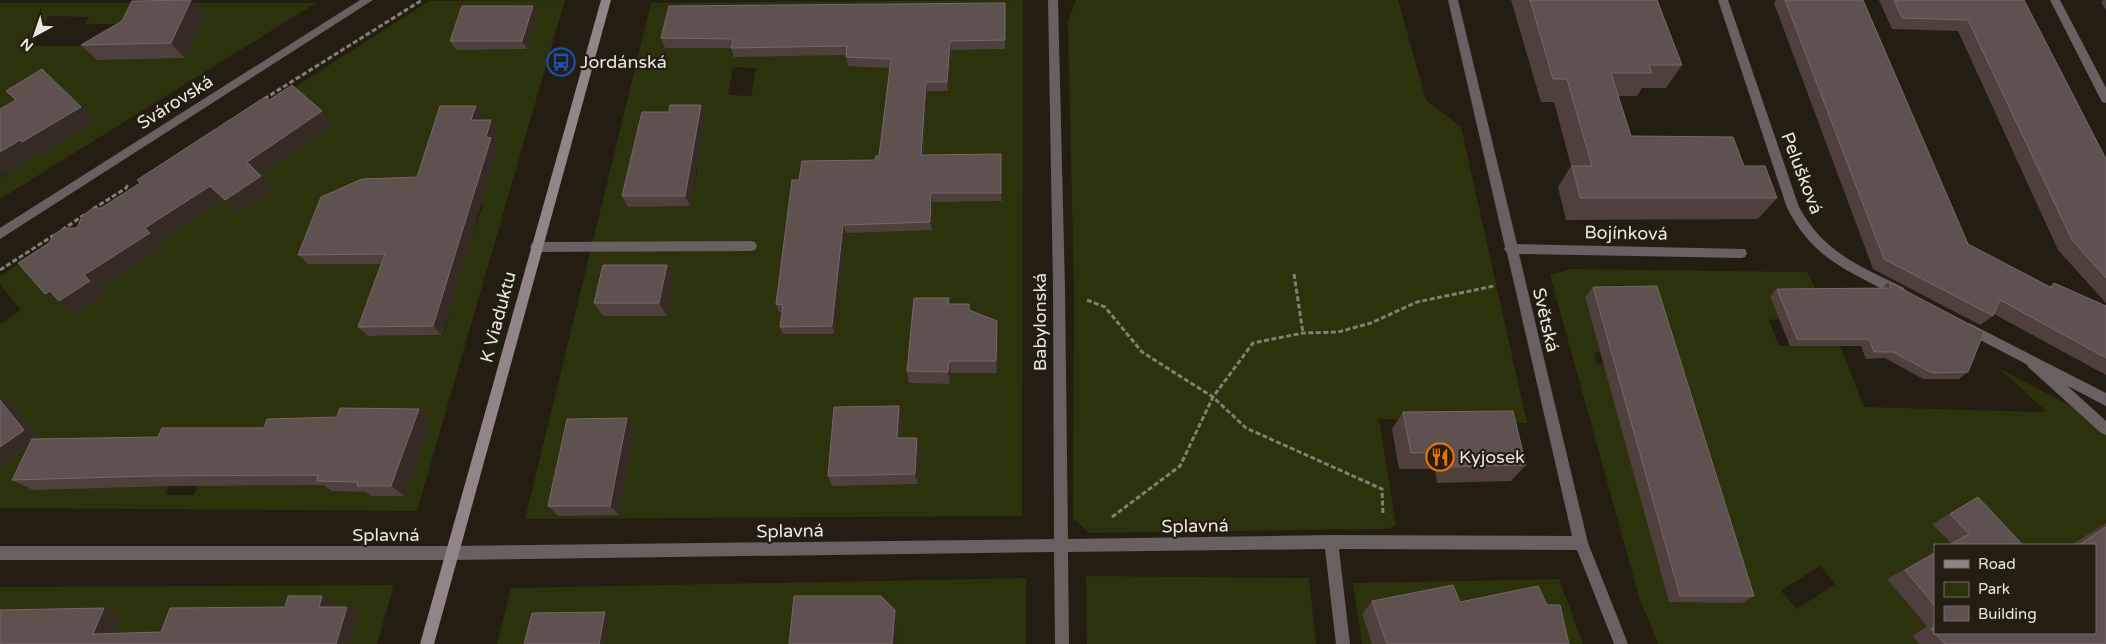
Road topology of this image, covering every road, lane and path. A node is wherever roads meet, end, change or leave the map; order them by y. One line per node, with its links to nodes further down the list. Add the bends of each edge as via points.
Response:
1 (368, 0): 8 (street, Svárovská)
2 (606, 0): 10 (street, K Viaduktu)
3 (1053, 0): 15 (street, Babylonská)
4 (1453, 0): 11 (street, Světská)
5 (1723, 0): 16 (street, Pelušková, via 1793,208 1804,227 1818,244 1841,260)
6 (2055, 0): 7 (street)
7 (2106, 99)
8 (0, 234)
9 (752, 246): 10 (street)
10 (536, 248): 29 (street, K Viaduktu)
11 (1510, 249): 12 (street, Bojínková); 14 (street, Světská)
12 (1741, 253)
13 (1294, 274): 18 (path)
14 (1520, 284): 18 (path, via 1417,302 1371,324 1338,332); 26 (street, Světská)
15 (1059, 288): 20 (path, via 1105,308 1142,352); 27 (street, Babylonská)
16 (1910, 296)
17 (1961, 324): 19 (street)
18 (1303, 333): 20 (path, via 1253,343)
19 (2029, 360): 21 (street); 22 (street)
20 (1213, 396): 23 (path, via 1180,466); 25 (path, via 1246,428 1382,489 1384,529)
21 (2106, 400)
22 (2106, 429)
23 (1104, 522)
24 (1331, 542): 25 (street, Splavná); 27 (street, Splavná); 32 (street)
25 (1390, 542): 26 (street, Splavná)
26 (1581, 542): 33 (street, Světská)
27 (1060, 546): 29 (street, Splavná); 31 (street, Babylonská)
28 (0, 553): 29 (street, Splavná)
29 (452, 553): 30 (street, K Viaduktu)
30 (427, 644)
31 (1062, 644)
32 (1343, 644)
33 (1621, 644)

